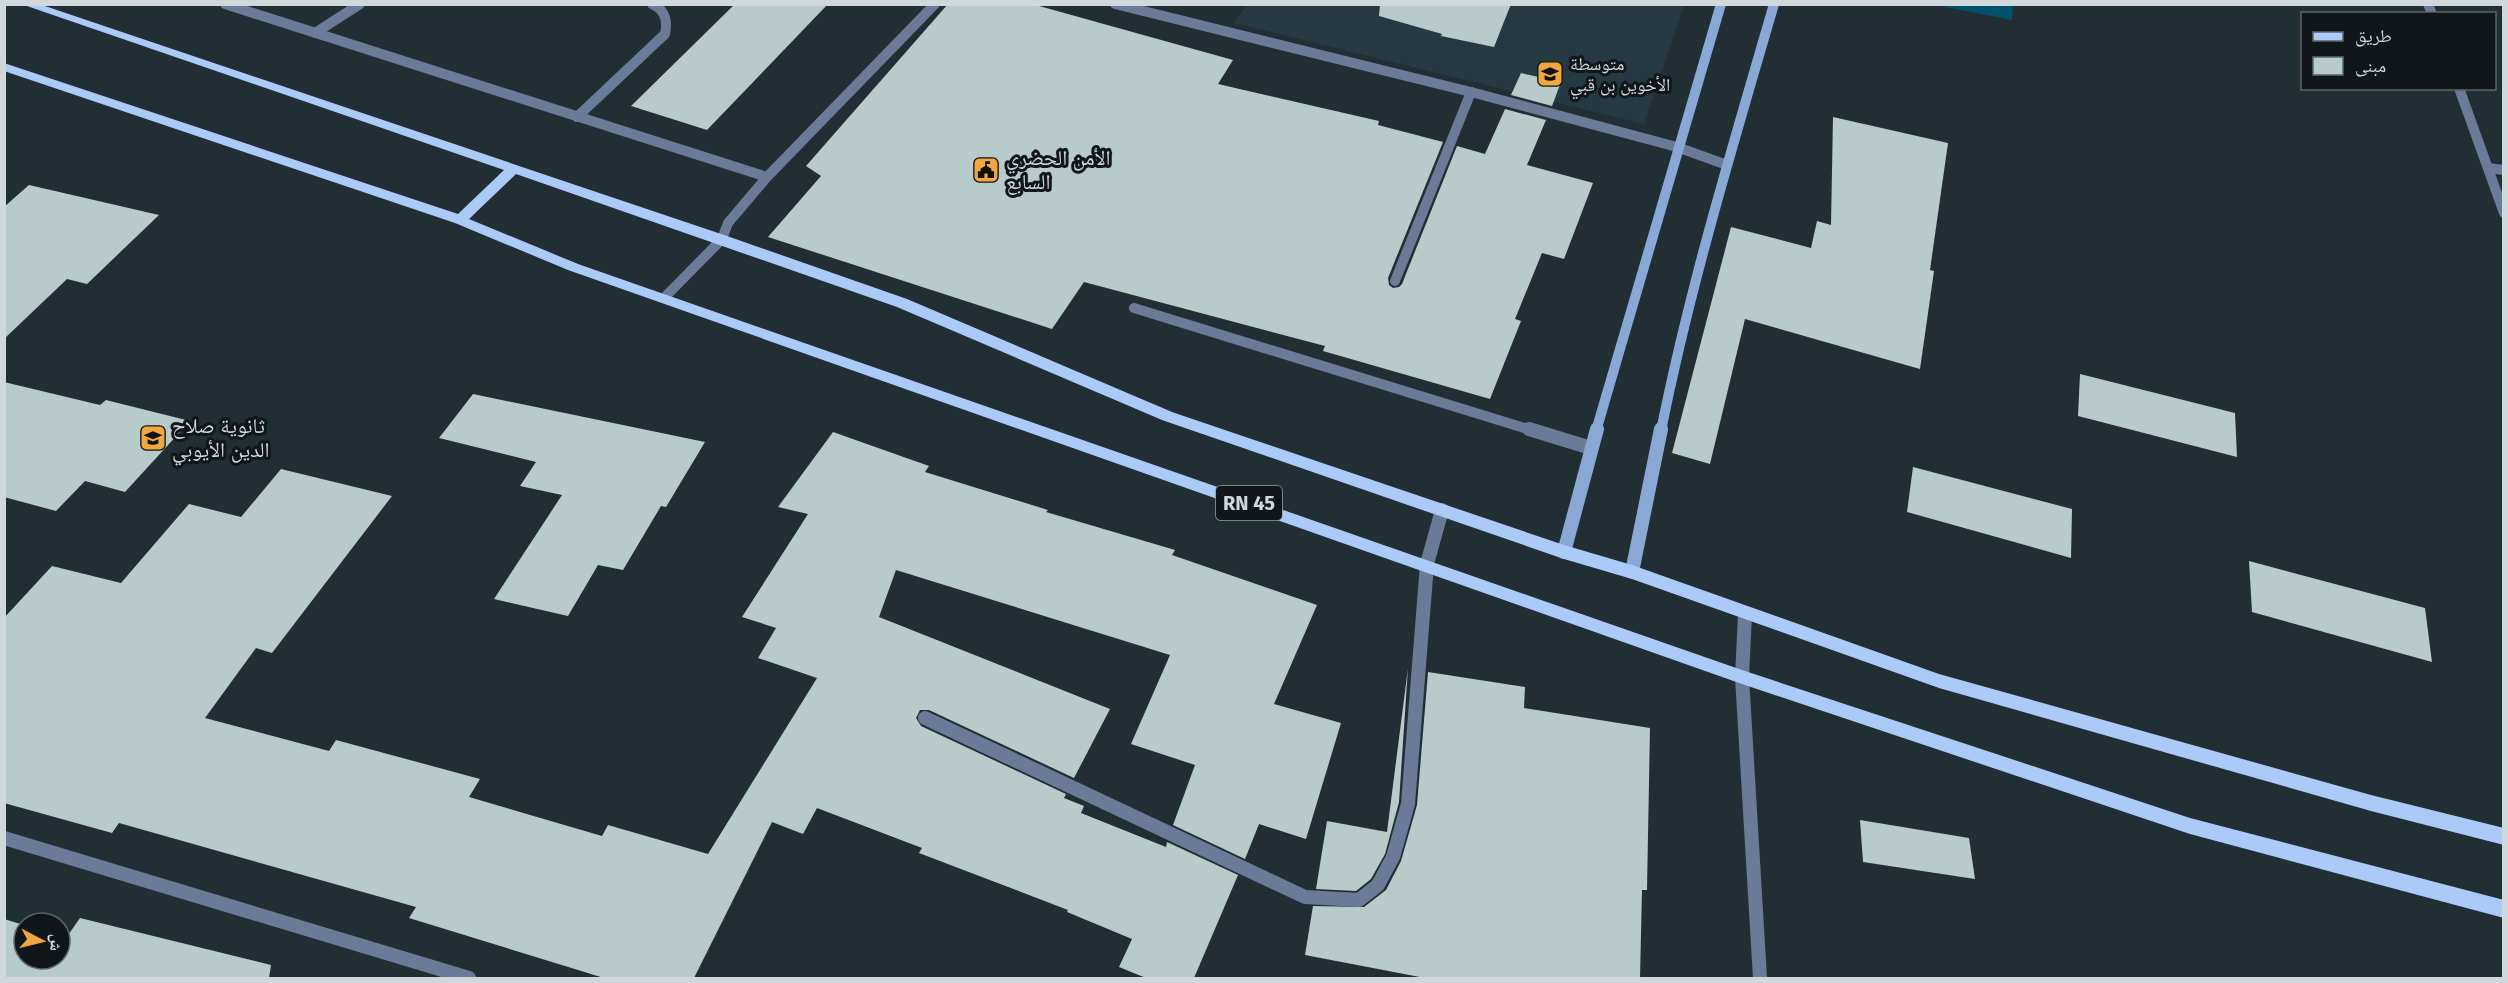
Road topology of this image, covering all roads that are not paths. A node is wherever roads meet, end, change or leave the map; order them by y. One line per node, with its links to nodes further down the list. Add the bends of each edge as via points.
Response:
1 (26, 4): 16 (main road, RN 45)
2 (225, 4): 9 (street)
3 (360, 4): 9 (street)
4 (652, 4): 13 (street, via 665,16 665,34)
5 (935, 4): 19 (street)
6 (1115, 4): 12 (street)
7 (1721, 4): 14 (main road)
8 (1774, 4): 15 (main road)
9 (315, 33): 13 (street)
10 (4, 67): 21 (main road, RN 45)
11 (2460, 90): 17 (street)
12 (1472, 92): 14 (street); 23 (street)
13 (577, 117): 19 (street)
14 (1677, 147): 15 (street); 26 (main road)
15 (1727, 165): 30 (main road, via 1674,364)
16 (514, 168): 21 (main road); 22 (main road, RN 45)
17 (2488, 168): 18 (street); 20 (street)
18 (2504, 170)
19 (767, 177): 22 (street, via 728,223)
20 (2504, 213)
21 (460, 220): 24 (main road, RN 45, via 573,267)
22 (722, 239): 24 (street); 27 (main road, RN 45, via 902,303 1167,416)
23 (1395, 281)
24 (664, 298): 29 (main road, RN 45)
25 (1134, 308): 26 (street)
26 (1590, 448): 28 (main road)
27 (1442, 510): 28 (main road, RN 45); 29 (street)
28 (1564, 552): 30 (main road, RN 45)
29 (1426, 564): 32 (main road, RN 45); 33 (street, via 1408,804 1393,857 1378,885 1359,900 1305,897)
30 (1632, 572): 31 (main road, RN 45)
31 (1745, 614): 32 (street); 34 (main road, RN 45, via 1939,681)
32 (1742, 677): 36 (main road, RN 45, via 2190,826); 38 (street)
33 (924, 718)
34 (2504, 837)
35 (4, 838): 37 (street)
36 (2504, 909)
37 (469, 978)
38 (1760, 978)

